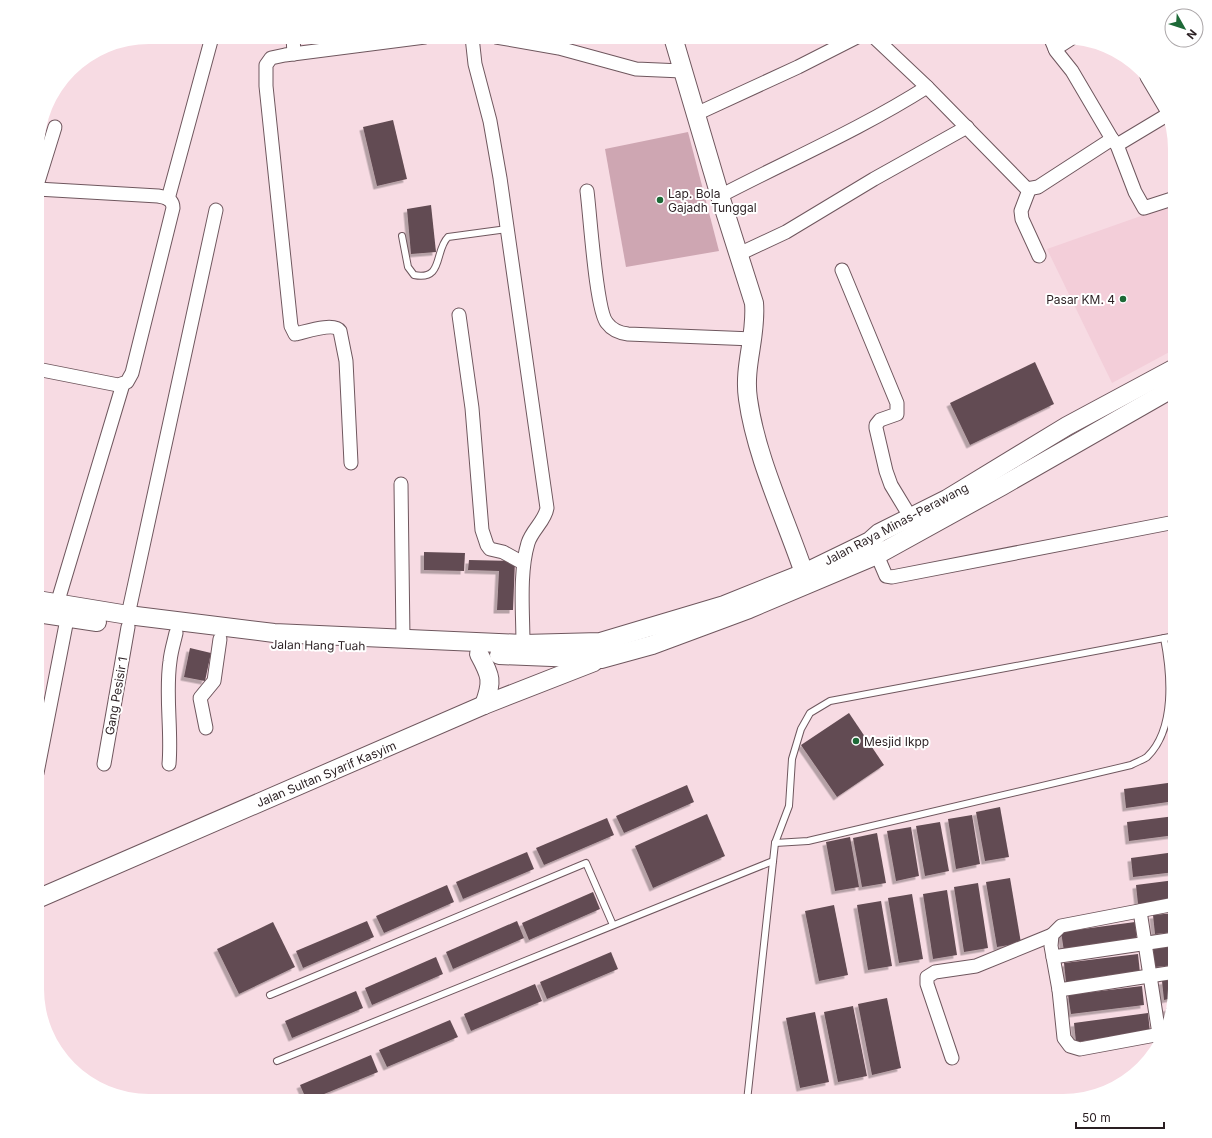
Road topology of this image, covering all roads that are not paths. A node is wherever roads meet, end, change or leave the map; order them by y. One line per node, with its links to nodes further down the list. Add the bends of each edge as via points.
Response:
1 (210, 44): 23 (street)
2 (294, 44): 10 (street)
3 (371, 44): 10 (street)
4 (473, 44): 26 (street, via 475,64 490,121)
5 (535, 44): 11 (street, via 636,70)
6 (675, 44): 11 (main road)
7 (842, 44): 13 (street)
8 (881, 44): 12 (street)
9 (1054, 44): 17 (street)
10 (294, 54): 37 (street, via 271,58 266,68 267,101 291,326 295,334 329,327 340,330 346,361)
11 (682, 71): 13 (main road)
12 (927, 87): 16 (street); 22 (street, via 851,130)
13 (696, 114): 22 (main road)
14 (1163, 117): 17 (street)
15 (55, 127): 18 (street)
16 (967, 127): 20 (street); 28 (street, via 786,232)
17 (1115, 142): 20 (street); 24 (street, via 1144,208)
18 (44, 162)
19 (44, 190): 23 (street)
20 (1029, 190): 29 (street, via 1021,211 1022,219)
21 (588, 191): 32 (street, via 599,300 607,324 618,332 628,334)
22 (720, 196): 28 (main road)
23 (168, 198): 35 (street, via 173,208 132,373)
24 (1168, 201)
25 (216, 210): 47 (street, Gang Pesisir 1)
26 (507, 229): 27 (lane, via 448,237 443,242 436,267 429,274 419,276 414,275 408,267); 42 (street, via 547,508 530,539)
27 (402, 236)
28 (739, 254): 32 (main road, via 754,303 756,322)
29 (1039, 256)
30 (842, 270): 39 (street, via 897,403 897,414 880,420 876,428 889,478)
31 (459, 315): 42 (street, via 472,408 482,530 490,549 503,552)
32 (753, 338): 43 (main road, via 746,371 748,399 764,464)
33 (44, 370): 35 (street)
34 (1168, 372): 39 (main road, Jalan Raya Minas-Perawang, via 1067,426 947,500)
35 (123, 384): 45 (street)
36 (1168, 391): 41 (main road, Jalan Raya Minas-Perawang, via 1009,483)
37 (351, 463)
38 (401, 484): 52 (street)
39 (911, 518): 41 (main road, Jalan Raya Minas-Perawang, via 879,533)
40 (1168, 523): 41 (street, via 892,577 886,576 883,572)
41 (874, 548): 43 (main road, Jalan Raya Minas-Perawang); 54 (main road, Jalan Raya Minas-Perawang, via 748,609 652,645)
42 (524, 563): 53 (street)
43 (804, 573): 54 (main road, Jalan Raya Minas-Perawang)
44 (44, 602): 45 (main road, Jalan Hang Tuah)
45 (65, 609): 46 (main road, Jalan Hang Tuah); 47 (main road, Jalan Hang Tuah); 60 (street)
46 (44, 611)
47 (128, 621): 48 (main road, Jalan Hang Tuah); 52 (main road, Jalan Hang Tuah, via 274,633); 61 (street, Gang Pesisir 1)
48 (176, 633): 51 (main road, Jalan Hang Tuah); 62 (street, via 168,684)
49 (1168, 637): 50 (lane)
50 (1164, 638): 56 (lane); 63 (lane, via 830,701 810,713 801,729 792,759 789,806)
51 (220, 639): 55 (main road, Jalan Hang Tuah, via 258,644 390,646); 59 (street, via 214,681 200,698)
52 (403, 639): 53 (main road, Jalan Hang Tuah)
53 (523, 644): 54 (main road, Jalan Hang Tuah)
54 (600, 651): 55 (main road, Jalan Hang Tuah); 58 (main road, Jalan Sultan Syarif Kasyim)
55 (479, 654): 58 (main road, via 490,674 489,693)
56 (1168, 660)
57 (1168, 694): 63 (lane, via 1167,723 1156,745 1146,758 1131,765 808,841)
58 (484, 705): 65 (main road, Jalan Sultan Syarif Kasyim)
59 (206, 728)
60 (44, 732)
61 (104, 764)
62 (169, 764)
63 (775, 843): 64 (lane)
64 (773, 861): 68 (lane); 81 (lane)
65 (44, 897)
66 (1168, 905): 67 (street)
67 (1140, 911): 69 (street, via 1061,926); 71 (street)
68 (613, 925): 76 (lane, via 586,863); 80 (lane)
69 (1052, 935): 72 (street); 79 (street, via 976,966 935,972 927,977 927,984)
70 (1168, 940): 71 (street)
71 (1145, 944): 72 (street); 74 (street)
72 (1053, 958): 75 (street)
73 (1168, 973): 74 (street)
74 (1150, 976): 75 (street); 77 (street)
75 (1059, 990): 78 (street, via 1064,1038 1070,1046 1080,1049)
76 (270, 995)
77 (1161, 1027)
78 (1157, 1035)
79 (952, 1058)
80 (277, 1060)
81 (748, 1094)

